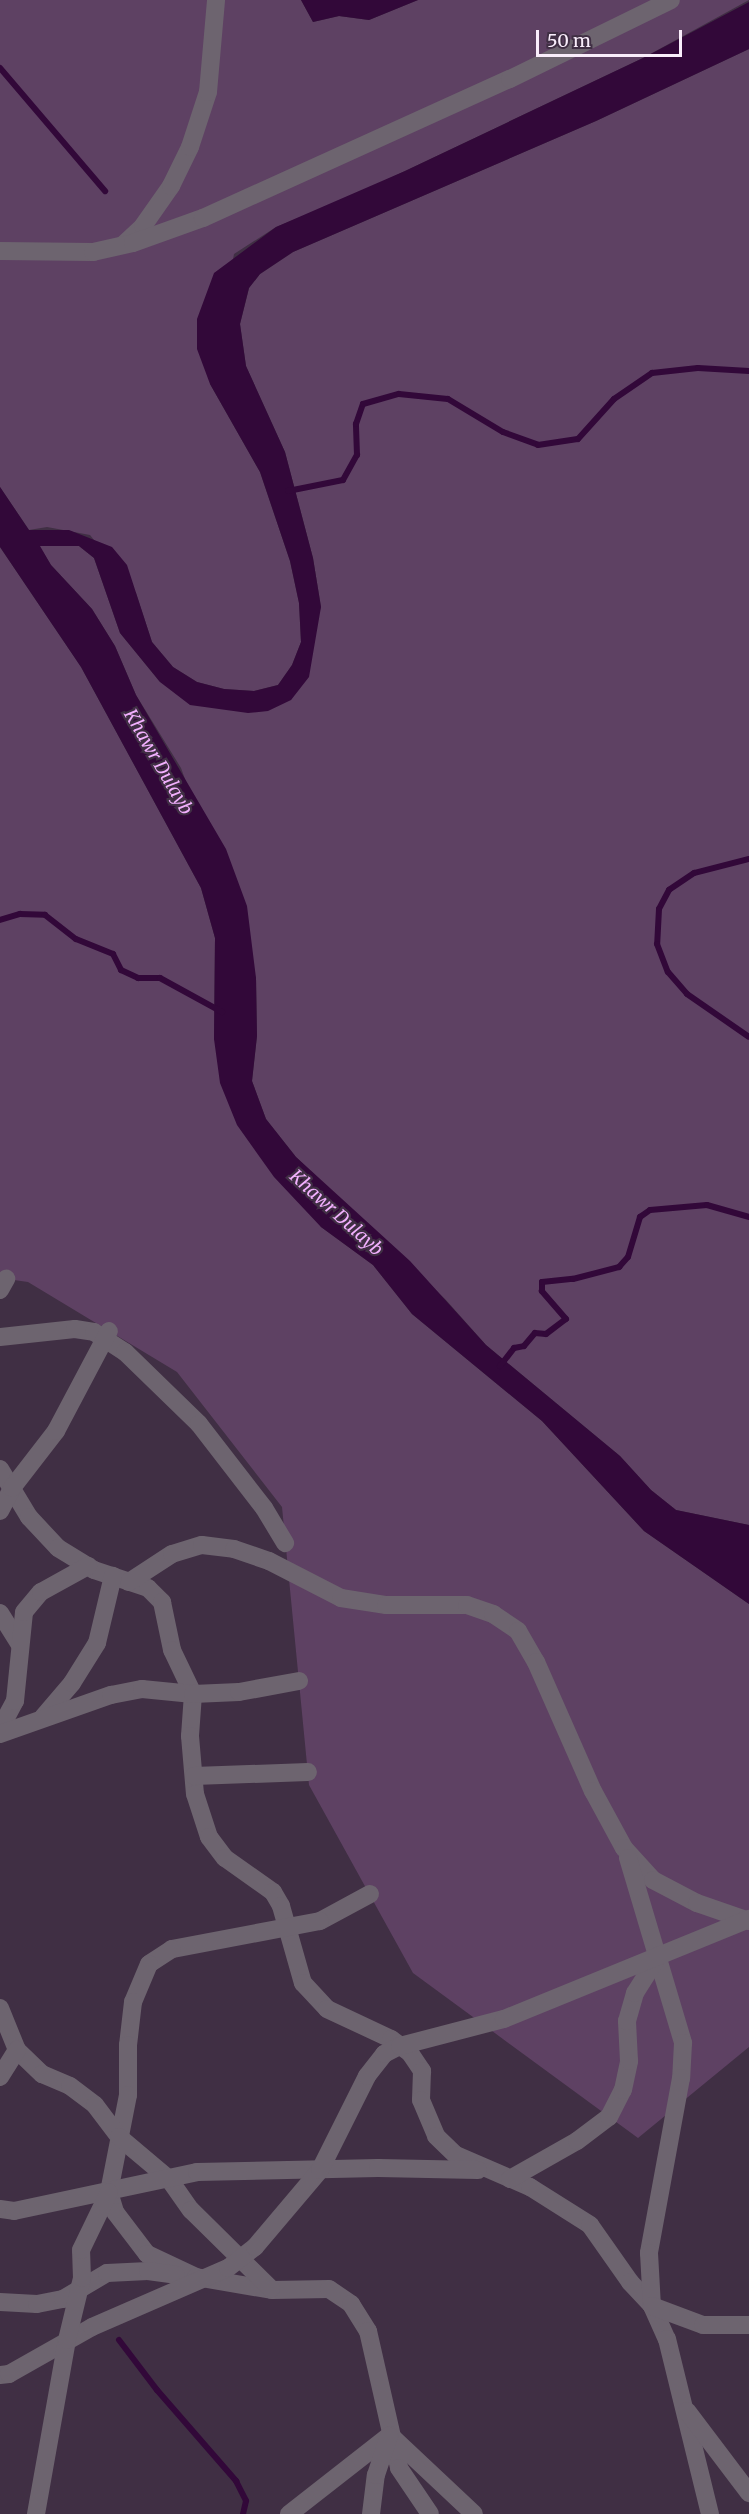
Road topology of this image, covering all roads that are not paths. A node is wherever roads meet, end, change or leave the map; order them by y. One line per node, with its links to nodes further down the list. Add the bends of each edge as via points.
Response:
1 (216, 0): 3 (street, via 208,92 190,147 171,186 142,226)
2 (671, 0): 3 (street, via 510,79 203,218)
3 (122, 245): 4 (street, via 93,252)
4 (0, 251)
5 (108, 1336): 6 (street, via 75,1329); 8 (street, via 56,1431); 10 (street, via 199,1424 264,1508)
6 (0, 1338)
7 (0, 1469): 8 (street)
8 (12, 1488): 9 (street); 11 (street, via 36,1525 58,1548)
9 (0, 1511)
10 (285, 1543)
11 (88, 1566): 12 (street); 14 (street, via 40,1592 24,1612)
12 (121, 1579): 16 (street, via 148,1588 162,1602 172,1650); 17 (street, via 97,1643 72,1683); 22 (street, via 172,1554 202,1545 234,1549 269,1561 341,1598 386,1605 467,1605 494,1614 518,1631 536,1662 593,1791)
13 (0, 1613): 14 (street)
14 (19, 1643): 18 (street, via 15,1701)
15 (299, 1681): 16 (street, via 239,1692)
16 (193, 1694): 17 (street, via 142,1689); 21 (street, via 190,1736)
17 (42, 1718): 19 (street)
18 (0, 1729)
19 (0, 1734)
20 (308, 1772): 21 (street)
21 (194, 1776): 25 (street, via 209,1837 225,1858 273,1892)
22 (624, 1848): 24 (street, via 653,1880 697,1903); 26 (street)
23 (370, 1894): 25 (street, via 320,1921)
24 (748, 1920): 26 (street)
25 (287, 1927): 29 (street, via 303,1983 327,2009); 31 (street, via 172,1949 149,1964 133,2002 128,2095)
26 (659, 1955): 29 (street, via 504,2019); 35 (street, via 635,1993 627,2021 629,2061 623,2090 609,2117 577,2141); 43 (street, via 683,2043 681,2078 649,2253)
27 (0, 2008): 28 (street)
28 (10, 2043): 30 (street); 31 (street, via 42,2074 70,2086 95,2105)
29 (400, 2046): 32 (street, via 384,2054 367,2076); 33 (street, via 422,2071 421,2100 436,2136 456,2155)
30 (0, 2077)
31 (119, 2137): 34 (street); 36 (street)
32 (320, 2170): 33 (street, via 438,2167); 34 (street, via 197,2172); 38 (street, via 255,2247)
33 (488, 2171): 35 (street)
34 (169, 2179): 36 (street); 38 (street, via 191,2210)
35 (510, 2179): 43 (street, via 564,2206 590,2225)
36 (109, 2192): 37 (street, via 14,2211); 39 (street, via 115,2212 147,2254); 41 (street, via 81,2250)
37 (0, 2209)
38 (240, 2258): 39 (street); 40 (street)
39 (201, 2278): 40 (street); 41 (street, via 148,2271 108,2273); 45 (street)
40 (272, 2290): 48 (street, via 329,2289 351,2304 368,2331)
41 (79, 2291): 42 (street, via 37,2304); 45 (street)
42 (0, 2302)
43 (652, 2306): 44 (street, via 703,2325); 47 (street, via 667,2339)
44 (749, 2325)
45 (67, 2340): 46 (street, via 9,2374); 50 (street)
46 (0, 2375)
47 (680, 2403): 49 (street); 55 (street)
48 (390, 2434): 51 (street); 52 (street, via 376,2475); 53 (street, via 399,2468); 54 (street)
49 (749, 2493)
50 (36, 2514)
51 (289, 2514)
52 (371, 2514)
53 (430, 2514)
54 (474, 2514)
55 (710, 2514)

